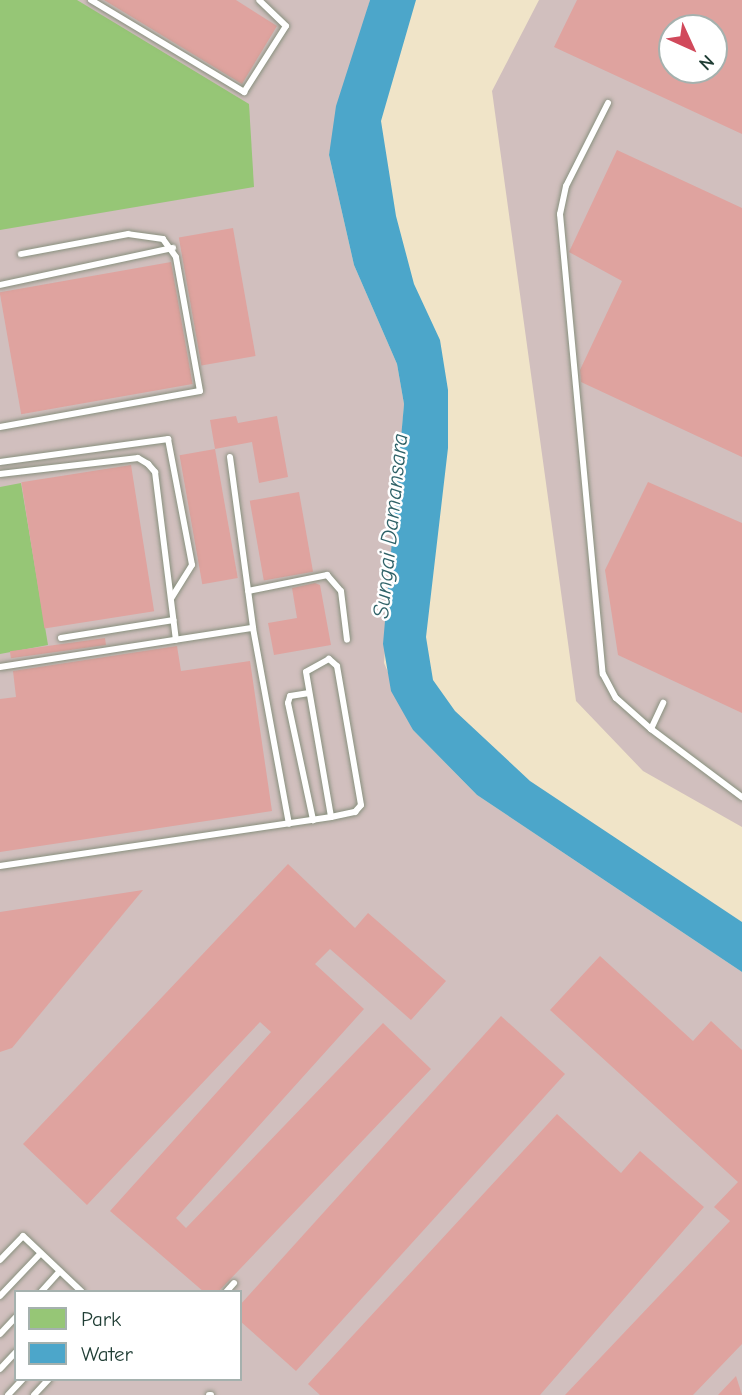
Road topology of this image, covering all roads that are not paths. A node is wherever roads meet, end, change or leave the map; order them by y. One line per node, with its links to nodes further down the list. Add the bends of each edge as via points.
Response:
1 (91, 0): 2 (lane, via 244,92 286,26)
2 (259, 0)
3 (608, 103): 21 (lane, via 566,186 561,214 603,674 617,698)
4 (173, 248): 5 (lane, via 151,233); 6 (lane); 7 (lane, via 200,391)
5 (21, 254)
6 (0, 285)
7 (0, 427)
8 (230, 457): 11 (lane)
9 (0, 462): 12 (lane, via 167,439 174,446 192,565)
10 (0, 474): 12 (lane, via 138,458 148,464 155,472)
11 (248, 591): 14 (lane); 17 (lane, via 327,575 341,591)
12 (171, 598): 13 (lane)
13 (174, 620): 15 (lane); 16 (lane)
14 (253, 628): 16 (lane); 25 (lane)
15 (61, 638)
16 (176, 640): 18 (lane)
17 (347, 640)
18 (0, 667)
19 (309, 693): 23 (lane); 23 (lane, via 307,667 321,659 335,662 360,805); 24 (lane, via 290,696 288,703)
20 (663, 703): 21 (lane)
21 (651, 729): 22 (lane)
22 (742, 797)
23 (331, 817): 24 (lane)
24 (313, 820): 25 (lane)
25 (289, 824): 26 (lane)
26 (0, 866)
27 (41, 1253): 28 (lane, via 23,1236); 29 (lane); 34 (lane)
28 (0, 1260)
29 (60, 1271): 31 (lane); 32 (lane)
30 (234, 1283): 33 (lane)
31 (43, 1290)
32 (78, 1290)
33 (228, 1290)
34 (0, 1296)
35 (14, 1319): 36 (lane)
36 (0, 1334)
37 (14, 1354): 38 (lane)
38 (0, 1369)
39 (21, 1381): 41 (lane)
40 (47, 1381): 42 (lane)
41 (8, 1395)
42 (34, 1395)

